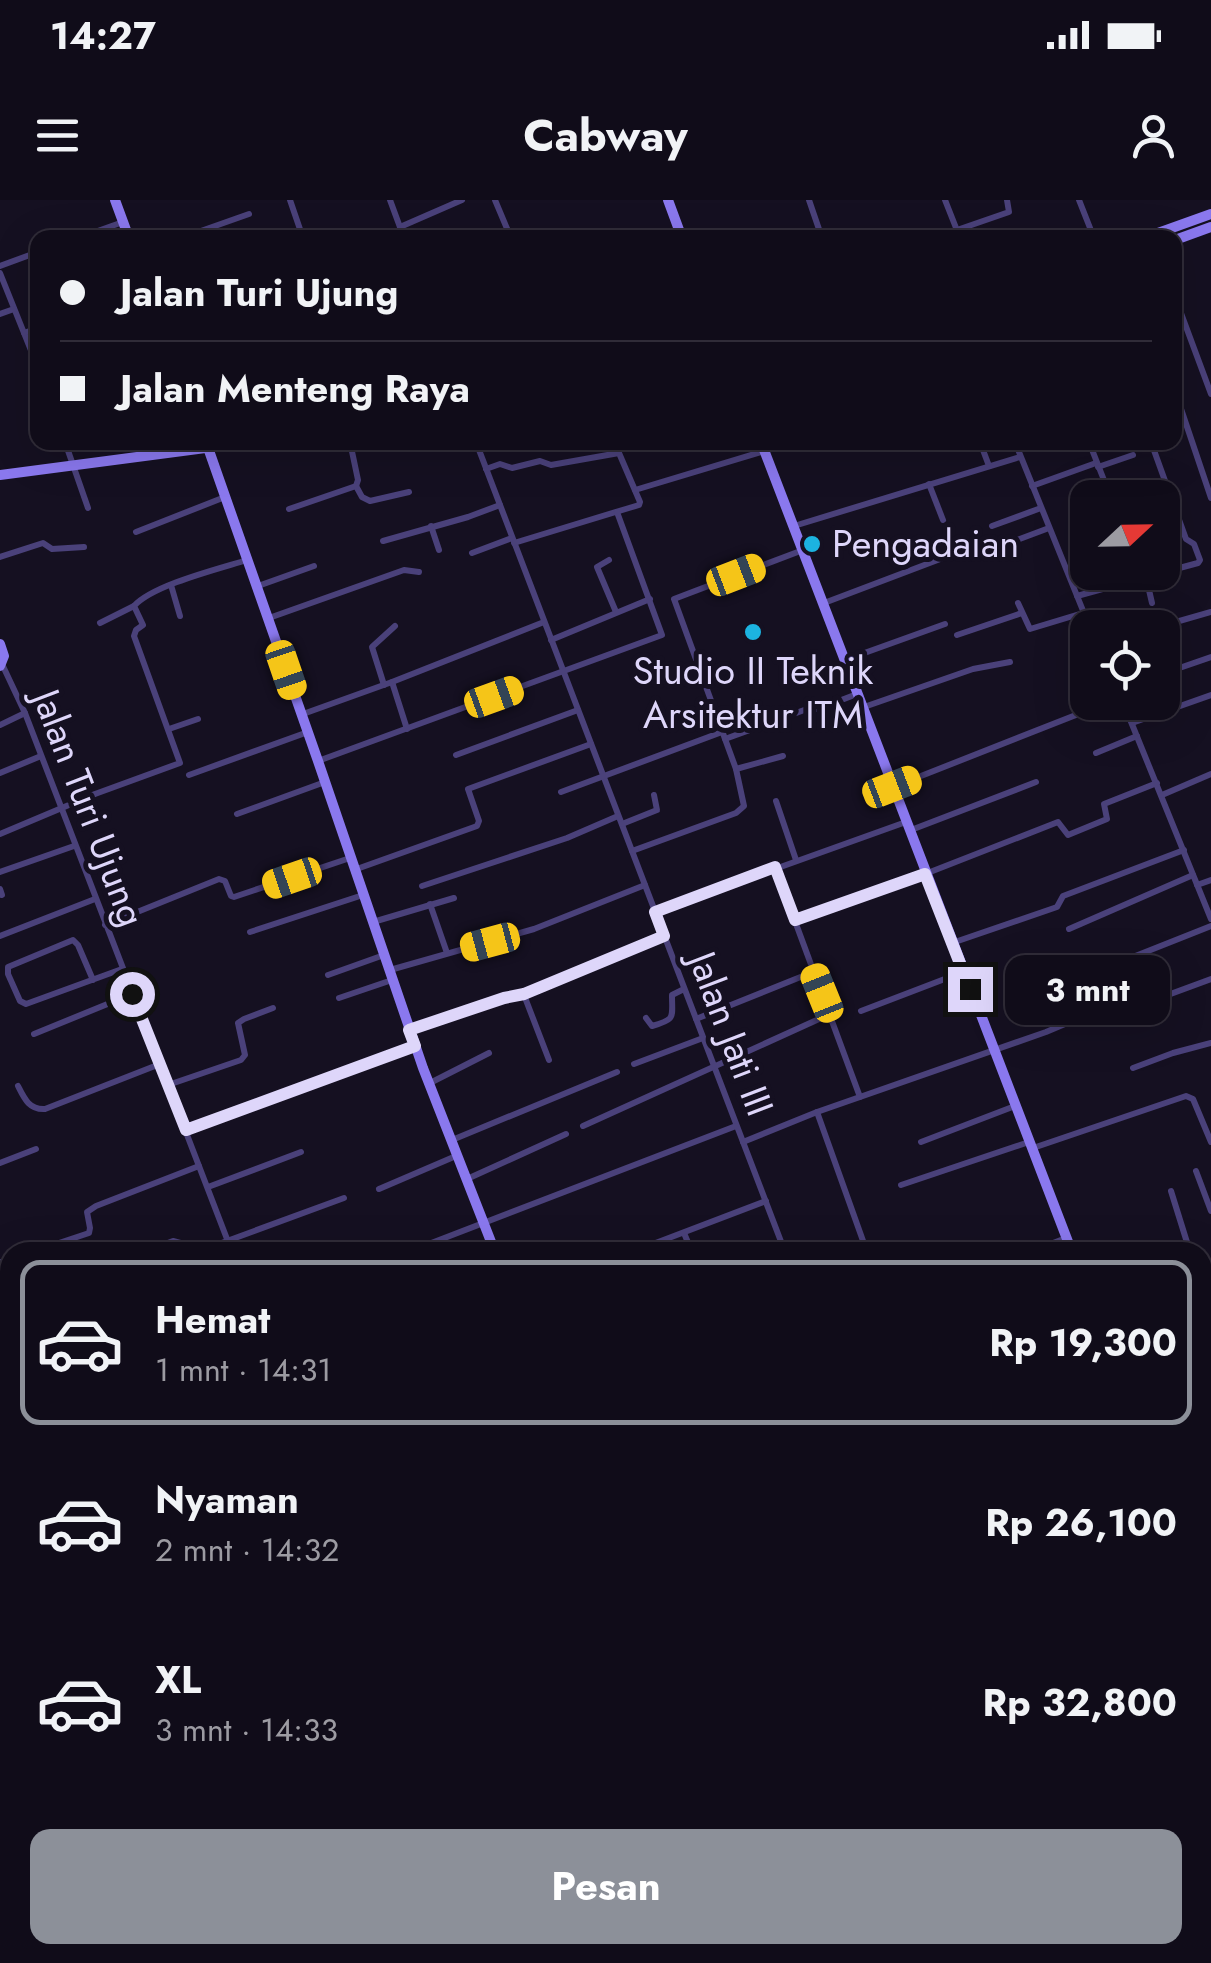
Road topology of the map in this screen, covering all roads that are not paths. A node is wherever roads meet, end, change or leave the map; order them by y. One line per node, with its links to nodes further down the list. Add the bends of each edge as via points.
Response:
1 (115, 200): 14 (street)
2 (290, 200): 20 (street)
3 (390, 200): 15 (street)
4 (462, 200): 15 (street)
5 (495, 200): 22 (street)
6 (668, 200): 23 (street)
7 (809, 200): 24 (street)
8 (946, 200): 25 (street)
9 (1007, 200): 26 (street, via 1010,212)
10 (1078, 200): 27 (street)
11 (1208, 200): 12 (street)
12 (1211, 211): 28 (street)
13 (249, 214): 19 (street)
14 (123, 222): 17 (street); 18 (street)
15 (400, 227): 21 (street)
16 (1211, 227): 29 (street)
17 (100, 230)
18 (126, 230)
19 (204, 230)
20 (300, 230)
21 (401, 230)
22 (508, 230)
23 (679, 230)
24 (819, 230)
25 (957, 230)
26 (967, 230)
27 (1091, 230)
28 (1164, 230)
29 (1182, 237)
30 (30, 255): 31 (street)
31 (0, 266)
32 (0, 273): 33 (street)
33 (14, 309): 34 (street); 37 (street)
34 (0, 314)
35 (1182, 316): 39 (street)
36 (30, 331): 37 (street)
37 (24, 333): 38 (street)
38 (30, 348)
39 (1211, 394)
40 (1182, 412): 67 (street)
41 (68, 450): 54 (street)
42 (171, 450): 54 (street)
43 (209, 450): 66 (street)
44 (352, 450): 62 (street)
45 (479, 450): 57 (street, Jalan Jati III)
46 (750, 450): 64 (street)
47 (764, 450): 76 (street)
48 (983, 450): 56 (street)
49 (1018, 450): 53 (street)
50 (1092, 450): 55 (street)
51 (1154, 450): 60 (street)
52 (1134, 455): 55 (street)
53 (1020, 456): 56 (street); 63 (street)
54 (72, 464): 58 (street); 69 (street)
55 (1097, 465): 59 (street); 63 (street)
56 (989, 466): 61 (street)
57 (486, 468): 64 (street, via 540,461 552,466 619,453); 68 (street, Jalan Jati III)
58 (0, 475)
59 (1103, 480)
60 (1165, 480)
61 (929, 484): 73 (street); 76 (street)
62 (356, 486): 65 (street, via 370,502); 71 (street)
63 (1032, 486): 70 (street)
64 (635, 490): 72 (street, via 639,505)
65 (409, 492)
66 (226, 497): 79 (street); 89 (street)
67 (1211, 498)
68 (500, 505): 75 (street); 80 (street, Jalan Jati III)
69 (88, 508)
70 (1041, 508): 77 (street); 78 (street)
71 (288, 509)
72 (617, 512): 80 (street); 99 (street)
73 (942, 520)
74 (1180, 522): 92 (street, via 1200,560)
75 (431, 526): 81 (street); 84 (street)
76 (794, 526): 85 (street)
77 (992, 526)
78 (1049, 528): 82 (street); 98 (street)
79 (136, 532)
80 (513, 540): 87 (street); 112 (street, Jalan Jati III)
81 (383, 541)
82 (1000, 546)
83 (84, 548): 88 (street, via 43,544)
84 (439, 550)
85 (804, 550): 102 (street); 140 (street, via 674,600)
86 (964, 550): 102 (street)
87 (472, 554)
88 (0, 557)
89 (248, 559): 94 (street); 95 (street)
90 (609, 560): 105 (street, via 597,566)
91 (314, 566): 95 (street)
92 (1180, 567)
93 (419, 572): 110 (street, via 404,570)
94 (171, 585): 103 (street); 108 (street)
95 (258, 586): 110 (street)
96 (1097, 590): 98 (street)
97 (1149, 590): 101 (street)
98 (1077, 596): 104 (street)
99 (650, 598): 105 (street); 124 (street, via 662,635)
100 (1018, 603): 107 (street)
101 (1152, 603)
102 (824, 604): 120 (street)
103 (134, 606): 113 (street); 137 (street, via 142,624 134,636)
104 (1083, 610)
105 (616, 612): 117 (street)
106 (1211, 612): 111 (street)
107 (1023, 613): 109 (street, via 1030,629); 116 (street)
108 (180, 616)
109 (1070, 617)
110 (268, 618): 131 (street)
111 (1180, 621)
112 (544, 622): 117 (street, Jalan Jati III); 125 (street)
113 (100, 623)
114 (945, 624): 120 (street)
115 (394, 626): 125 (street, via 372,647)
116 (957, 634)
117 (551, 640): 124 (street, Jalan Jati III)
118 (0, 644): 122 (street)
119 (1211, 657): 123 (street)
120 (845, 660): 126 (street)
121 (1010, 662): 128 (street)
122 (1, 665): 130 (street, Jalan Turi Ujung)
123 (1180, 668)
124 (563, 672): 129 (street, Jalan Jati III); 138 (street)
125 (388, 684): 131 (street); 138 (street)
126 (858, 694): 128 (street); 140 (street)
127 (1211, 696): 135 (street)
128 (863, 707): 156 (street)
129 (578, 710): 142 (street, Jalan Jati III); 145 (street)
130 (24, 712): 136 (street); 144 (street, Jalan Turi Ujung)
131 (302, 714): 139 (street)
132 (1070, 717): 156 (street)
133 (198, 720): 137 (street)
134 (1131, 720): 135 (street)
135 (1132, 723): 141 (street)
136 (0, 725)
137 (169, 729): 161 (street, via 180,763)
138 (407, 729): 147 (street)
139 (308, 732): 147 (street); 151 (street)
140 (724, 736): 148 (street); 152 (street)
141 (1137, 736): 143 (street); 155 (street)
142 (591, 744): 152 (street, Jalan Jati III); 170 (street, via 468,789 477,826)
143 (1096, 753)
144 (41, 756): 149 (street); 161 (street, Jalan Turi Ujung)
145 (456, 756)
146 (783, 756): 148 (street)
147 (318, 761): 153 (street)
148 (736, 769): 168 (street, via 741,811)
149 (0, 773)
150 (1211, 774): 158 (street)
151 (190, 775)
152 (603, 776): 157 (street); 163 (street, Jalan Jati III)
153 (325, 782): 162 (street); 170 (street)
154 (1036, 782): 164 (street)
155 (1157, 783): 158 (street); 173 (street, via 1104,804 1108,818 1099,824 1068,835 1058,822)
156 (892, 787): 164 (street)
157 (561, 792)
158 (1162, 794): 167 (street)
159 (654, 795): 163 (street, via 657,810)
160 (776, 801): 169 (street)
161 (60, 808): 165 (street); 166 (street, Jalan Turi Ujung)
162 (237, 814)
163 (620, 820): 168 (street, Jalan Jati III); 178 (street)
164 (908, 826): 169 (street); 173 (street)
165 (0, 834)
166 (74, 846): 172 (street); 181 (street, Jalan Turi Ujung)
167 (1184, 850): 174 (street); 192 (street, via 1062,896 1057,907)
168 (632, 851): 176 (street, Jalan Jati III)
169 (796, 860): 171 (street)
170 (352, 864): 179 (street); 187 (street, via 234,897 219,879)
171 (775, 867): 183 (street); 184 (street)
172 (0, 872)
173 (925, 874): 184 (street); 192 (street)
174 (1194, 875): 177 (street); 188 (street)
175 (1211, 880): 177 (street)
176 (645, 885): 183 (street, Jalan Jati III); 193 (street, via 534,929)
177 (1197, 885): 186 (street)
178 (422, 886)
179 (362, 895): 185 (street); 189 (street)
180 (454, 898): 182 (street)
181 (96, 899): 187 (street, Jalan Turi Ujung); 190 (street)
182 (430, 904): 185 (street); 193 (street)
183 (655, 912): 191 (street, Jalan Jati III)
184 (795, 920): 196 (street)
185 (372, 922): 194 (street)
186 (1211, 922): 198 (street)
187 (105, 924): 195 (street, Jalan Turi Ujung)
188 (1069, 929)
189 (250, 932)
190 (0, 936)
191 (664, 936): 203 (street, Jalan Jati III); 205 (street)
192 (952, 943): 197 (street)
193 (447, 953): 199 (street)
194 (384, 955): 199 (street); 200 (street)
195 (122, 969): 202 (street); 204 (street, Jalan Turi Ujung)
196 (813, 972): 209 (street); 211 (street)
197 (963, 972): 208 (street); 217 (street)
198 (1090, 974)
199 (391, 975): 206 (street); 212 (street)
200 (328, 976)
201 (1211, 979): 217 (street, via 1108,1017 1085,1005 1073,1011 1072,1021)
202 (93, 980): 202 (street, via 26,1004 7,970 72,940)
203 (684, 989): 210 (street, via 673,994 670,1018 654,1026); 211 (street, Jalan Jati III)
204 (132, 994): 213 (street); 220 (street, Jalan Turi Ujung)
205 (524, 994): 212 (street); 219 (street)
206 (339, 998)
207 (273, 1008): 226 (street, via 238,1023 241,1060)
208 (862, 1011)
209 (830, 1014): 222 (street); 228 (street)
210 (646, 1018)
211 (696, 1019): 214 (street, Jalan Jati III)
212 (409, 1030): 216 (street)
213 (34, 1034)
214 (703, 1038): 221 (street); 222 (street, Jalan Jati III)
215 (1211, 1042): 223 (street)
216 (415, 1046): 225 (street); 233 (street)
217 (994, 1051): 228 (street); 229 (street)
218 (488, 1053): 225 (street)
219 (549, 1060)
220 (160, 1064): 226 (street, Jalan Turi Ujung); 227 (street, via 39,1109)
221 (634, 1064)
222 (714, 1066): 231 (street); 232 (street, Jalan Jati III)
223 (1133, 1068)
224 (618, 1072): 235 (street)
225 (429, 1083): 235 (street)
226 (168, 1085): 233 (street, Jalan Turi Ujung)
227 (18, 1086)
228 (860, 1097): 230 (street)
229 (1015, 1106): 237 (street); 239 (street)
230 (817, 1112): 236 (street); 264 (street)
231 (584, 1126)
232 (736, 1126): 236 (street, Jalan Jati III); 254 (street)
233 (186, 1130): 244 (street, Jalan Turi Ujung)
234 (566, 1134): 246 (street)
235 (452, 1140): 242 (street)
236 (742, 1142): 252 (street, Jalan Jati III)
237 (921, 1142)
238 (1211, 1142): 239 (street, via 1186,1096)
239 (1031, 1146): 247 (street); 256 (street)
240 (36, 1150): 243 (street)
241 (302, 1152): 248 (street)
242 (457, 1155): 246 (street); 249 (street)
243 (0, 1164)
244 (199, 1166): 248 (street, Jalan Turi Ujung); 257 (street, via 96,1206 87,1212 89,1233)
245 (1196, 1171): 253 (street)
246 (467, 1180): 254 (street)
247 (901, 1185)
248 (208, 1186): 258 (street, Jalan Turi Ujung)
249 (379, 1189)
250 (1171, 1191): 267 (street)
251 (344, 1198): 258 (street)
252 (766, 1201): 255 (street); 263 (street, Jalan Jati III)
253 (1211, 1211)
254 (484, 1224): 259 (street); 260 (street)
255 (684, 1233): 261 (street); 262 (street)
256 (1066, 1238): 265 (street); 266 (street)
257 (62, 1242)
258 (228, 1242)
259 (435, 1242)
260 (491, 1242)
261 (659, 1242)
262 (688, 1242)
263 (781, 1242)
264 (863, 1242)
265 (1056, 1242)
266 (1068, 1242)
267 (1187, 1242)

